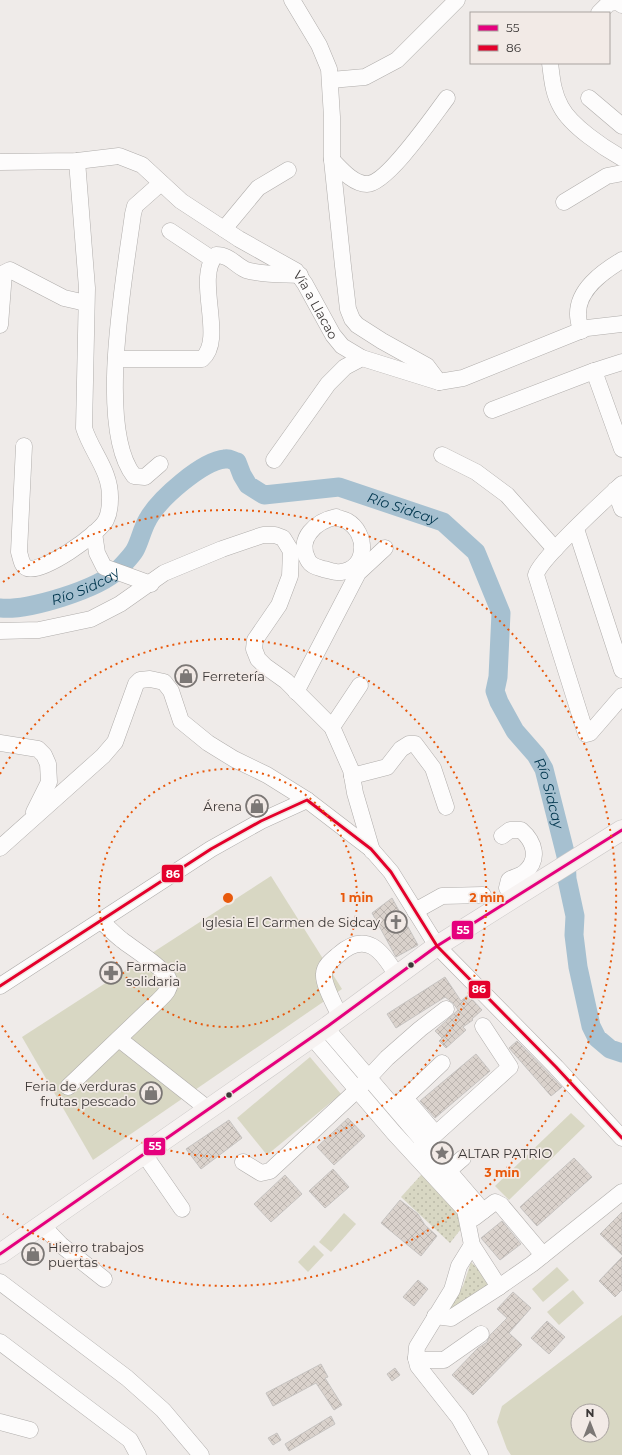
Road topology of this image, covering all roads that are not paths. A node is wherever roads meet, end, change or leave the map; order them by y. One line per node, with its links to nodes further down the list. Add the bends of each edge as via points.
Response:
1 (292, 0): 6 (street, via 319,45)
2 (457, 0): 6 (street, via 397,60 365,77)
3 (622, 5): 4 (street, via 618,2 609,3)
4 (600, 12)
5 (550, 64): 10 (street, via 554,91 562,108 579,128)
6 (331, 80): 11 (street)
7 (447, 98): 11 (street, via 395,164 373,183 361,184)
8 (589, 98): 9 (street)
9 (622, 126)
10 (622, 158)
11 (332, 160): 32 (street, via 348,309 352,319 382,341 427,366)
12 (77, 161): 13 (street, Vía a Llacao); 16 (street, Vía a Llacao, via 119,156 142,165); 24 (street)
13 (0, 162)
14 (288, 170): 18 (street, via 258,188)
15 (622, 173): 17 (street, via 607,176)
16 (161, 183): 18 (street, Vía a Llacao, via 181,201); 29 (street, via 135,206)
17 (564, 202)
18 (224, 229): 23 (street, Vía a Llacao)
19 (170, 231): 21 (street)
20 (622, 250): 22 (street)
21 (212, 259): 23 (street, via 216,255 228,256 247,270); 29 (street, via 209,274 210,339 207,355 202,359)
22 (618, 263): 27 (street, via 604,271 584,293 578,315)
23 (300, 275): 28 (street, Vía a Llacao, via 333,335 342,346)
24 (86, 303): 26 (street, via 64,298 10,270 4,273 2,281); 42 (street, via 84,428 88,442 108,477 110,498 106,521)
25 (622, 324): 27 (street, Vía a Llacao)
26 (0, 325)
27 (581, 331): 32 (street, Vía a Llacao, via 463,378)
28 (362, 358): 32 (street, Vía a Llacao); 37 (street, via 345,367 328,384)
29 (116, 359): 38 (street, via 115,400 120,449 126,466 134,476 145,477)
30 (622, 362): 31 (street)
31 (594, 371): 33 (street); 35 (street)
32 (439, 382)
33 (492, 410)
34 (24, 446): 42 (street, via 19,552 22,563 27,568 37,568 73,549)
35 (622, 449)
36 (442, 455): 44 (street, via 476,472 507,495)
37 (274, 460)
38 (160, 464)
39 (619, 487): 40 (street); 41 (street)
40 (622, 509)
41 (576, 529): 44 (street); 47 (street)
42 (94, 533): 45 (street, via 97,553 104,567)
43 (386, 548): 49 (street, via 358,573)
44 (555, 549): 50 (street, via 539,567 536,575 586,734 590,733)
45 (151, 584): 46 (street, via 106,613 91,619 39,630); 49 (street, via 164,573 222,549 263,535 283,538 297,549 290,576 279,605 255,640 254,649 258,659)
46 (0, 631)
47 (622, 670)
48 (360, 685): 51 (street)
49 (296, 692): 51 (street)
50 (622, 696)
51 (332, 727): 53 (street)
52 (0, 743): 56 (street, via 38,749 48,764 49,782)
53 (352, 776): 55 (street, via 387,768 401,749 408,744 415,744 433,768); 60 (street)
54 (307, 800): 56 (street, via 208,743 181,721 168,685 150,679 140,680 136,684 115,742); 60 (street); 64 (street, via 261,821 211,849)
55 (446, 807)
56 (31, 819): 59 (street)
57 (614, 835): 61 (main road)
58 (502, 836): 61 (street, via 510,830 521,830 532,842 535,857 532,865 523,874 509,880 507,888)
59 (0, 848)
60 (372, 851): 63 (street, via 390,872)
61 (520, 894): 65 (main road)
62 (483, 895): 63 (street, via 442,896)
63 (415, 911): 65 (street)
64 (101, 921): 67 (street); 71 (street, via 157,966 169,980 168,990)
65 (437, 946): 66 (main road); 79 (street)
66 (397, 976): 70 (main road); 70 (street, via 388,961 372,946 354,943 344,949 330,962 324,974)
67 (0, 986)
68 (446, 1009): 73 (street, via 387,1058)
69 (483, 1026): 78 (street, via 510,1067)
70 (326, 1027): 73 (street); 75 (street); 77 (main road)
71 (119, 1039): 74 (street); 77 (street)
72 (442, 1063): 76 (street)
73 (369, 1078): 75 (street); 76 (street)
74 (68, 1088)
75 (357, 1090): 81 (street); 83 (street, via 270,1171 261,1173)
76 (400, 1103): 78 (street)
77 (208, 1109): 80 (main road)
78 (430, 1138): 81 (street); 84 (street)
79 (622, 1138)
80 (144, 1154): 86 (street); 89 (main road)
81 (413, 1155): 88 (street, via 465,1210)
82 (463, 1158): 84 (street)
83 (243, 1162)
84 (448, 1171): 87 (street)
85 (622, 1192): 92 (street)
86 (182, 1209)
87 (483, 1211): 88 (street); 92 (street, via 495,1202 501,1205)
88 (469, 1222): 90 (street)
89 (42, 1224): 91 (main road); 93 (street, via 61,1245)
90 (472, 1245): 95 (street); 96 (street, via 459,1266 452,1290)
91 (1, 1251)
92 (543, 1255): 95 (street)
93 (104, 1279)
94 (0, 1282): 103 (street, via 127,1378 163,1410)
95 (499, 1287): 96 (street, via 451,1318)
96 (435, 1316): 99 (street, via 417,1347)
97 (481, 1334): 99 (street, via 444,1360)
98 (0, 1342): 102 (street, via 130,1440)
99 (416, 1358): 104 (street, via 418,1366 459,1418)
100 (0, 1422): 101 (street)
101 (30, 1430)
102 (138, 1455)
103 (201, 1455)
104 (480, 1455)

